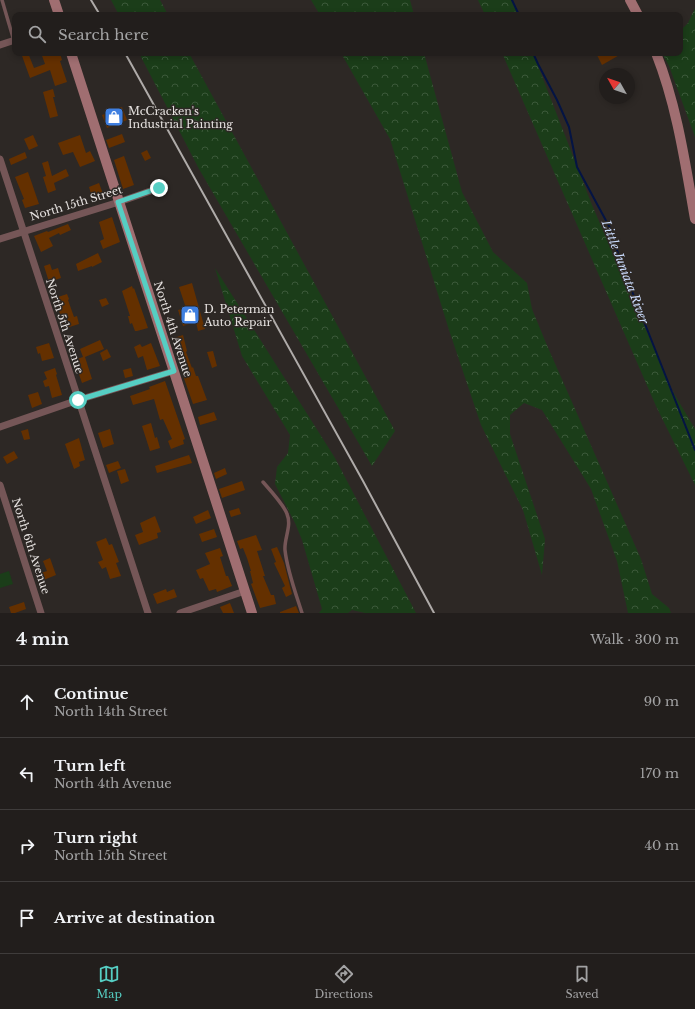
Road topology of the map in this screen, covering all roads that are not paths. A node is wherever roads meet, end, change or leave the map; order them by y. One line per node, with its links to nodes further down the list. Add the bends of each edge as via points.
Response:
1 (2, 0): 4 (lane)
2 (54, 0): 3 (main road)
3 (58, 12)
4 (12, 32)
5 (12, 42): 6 (street)
6 (0, 45)
7 (72, 56): 11 (main road, North 4th Avenue)
8 (657, 56): 12 (main road, via 678,124)
9 (0, 160): 13 (street, North 5th Avenue)
10 (159, 188): 11 (street, North 15th Street)
11 (118, 202): 13 (street, North 15th Street); 15 (main road, North 4th Avenue)
12 (695, 219)
13 (22, 232): 14 (street, North 15th Street); 16 (street, North 5th Avenue)
14 (0, 239)
15 (174, 371): 16 (street); 20 (main road, North 4th Avenue)
16 (78, 400): 17 (street); 22 (street, North 5th Avenue)
17 (0, 427)
18 (263, 482): 25 (lane, via 287,514 289,524 285,550)
19 (0, 485): 21 (street, North 6th Avenue)
20 (245, 591): 23 (street); 24 (main road, North 4th Avenue)
21 (41, 613)
22 (148, 613)
23 (180, 613)
24 (252, 613)
25 (302, 613)

